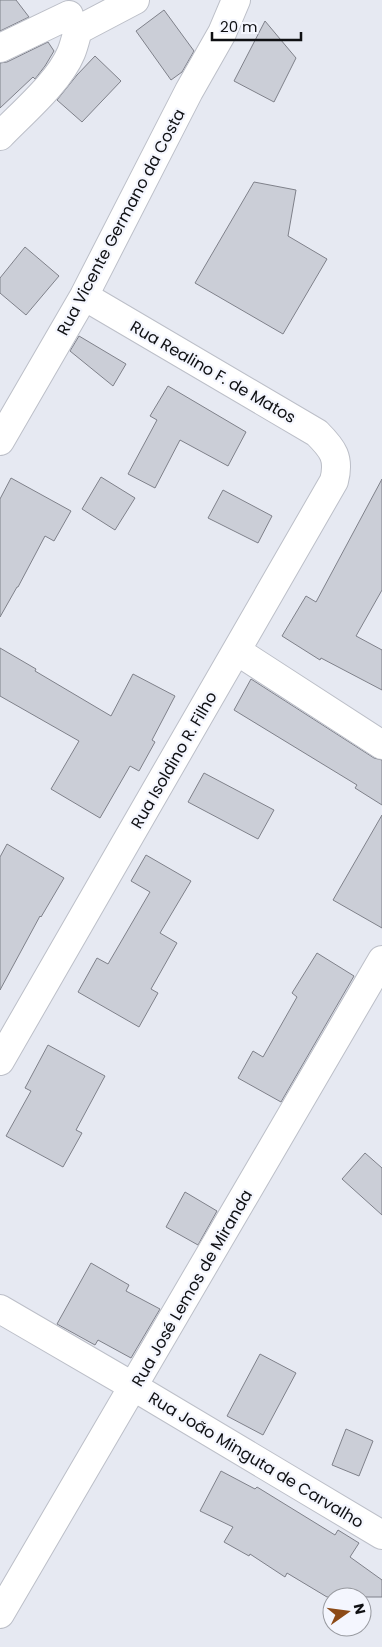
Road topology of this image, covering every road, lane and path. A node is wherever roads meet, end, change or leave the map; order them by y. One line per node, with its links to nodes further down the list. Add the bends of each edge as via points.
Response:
1 (135, 0): 3 (street)
2 (236, 0): 6 (street, Rua Vicente Germano da Costa, via 222,33)
3 (69, 15): 4 (street); 5 (street, via 71,53 62,69)
4 (0, 48)
5 (0, 136)
6 (84, 296): 7 (street, Rua Vicente Germano da Costa); 8 (street, Rua Realino F. de Matos, via 317,433)
7 (0, 441)
8 (335, 456): 9 (street, Rua Isoldino R. Filho, via 334,480)
9 (237, 651): 10 (street); 12 (street, Rua Isoldino R. Filho)
10 (382, 745)
11 (382, 960): 14 (street, Rua José Lemos de Miranda)
12 (0, 1061)
13 (0, 1310): 14 (street, Rua João Minguta de Carvalho)
14 (134, 1387): 15 (street, Rua João Minguta de Carvalho); 16 (street, Rua José Lemos de Miranda)
15 (382, 1535)
16 (0, 1614)

